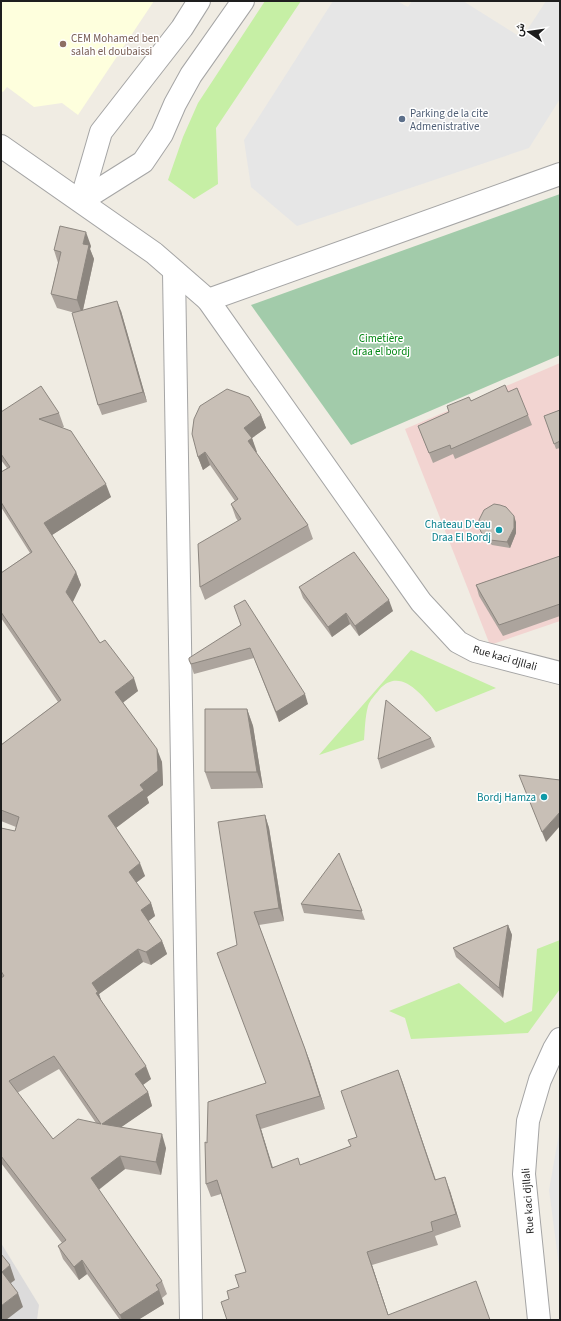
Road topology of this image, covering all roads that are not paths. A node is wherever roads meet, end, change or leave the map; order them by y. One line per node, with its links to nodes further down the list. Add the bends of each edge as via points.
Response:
1 (200, 1): 5 (street, via 101,132)
2 (243, 1): 5 (street, via 191,75 162,134 143,162)
3 (1, 146): 5 (street, Rue kaci djllali)
4 (560, 174): 7 (street)
5 (81, 201): 6 (street, Rue kaci djllali, via 154,253)
6 (174, 272): 7 (street, Rue kaci djllali); 10 (street)
7 (208, 300): 8 (street, Rue kaci djllali, via 421,602 458,642 475,651)
8 (560, 673)
9 (560, 1039): 11 (street, Rue kaci djllali, via 540,1080 528,1121 524,1174)
10 (191, 1320)
11 (539, 1320)

